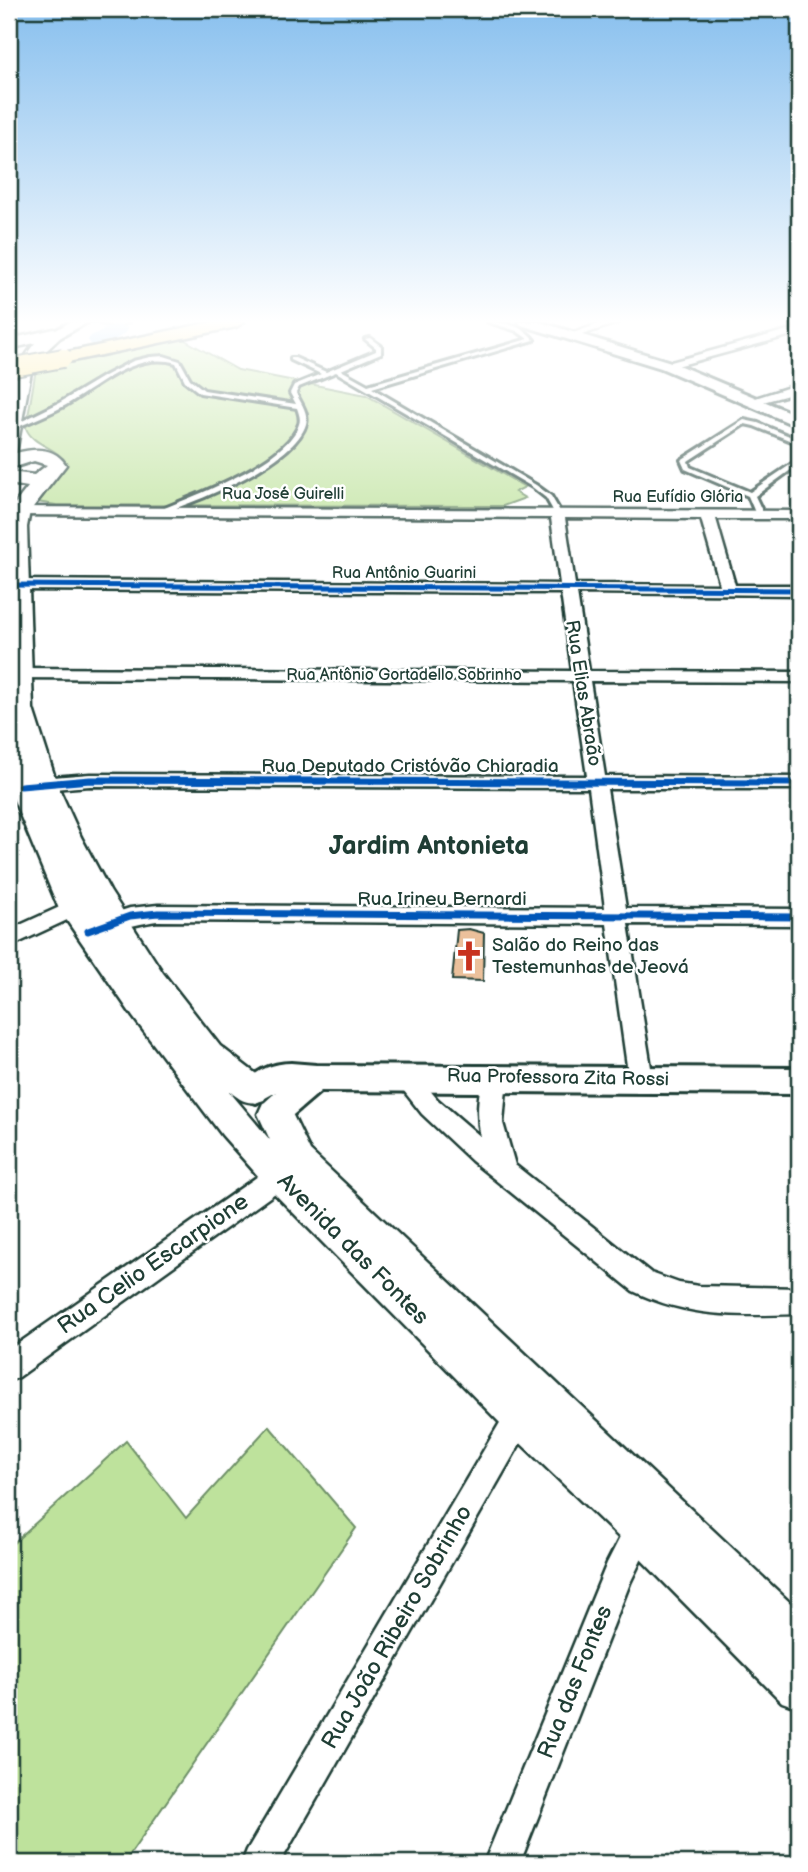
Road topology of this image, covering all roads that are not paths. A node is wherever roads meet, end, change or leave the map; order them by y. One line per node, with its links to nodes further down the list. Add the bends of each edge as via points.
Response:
1 (35, 409): 5 (lane)
2 (301, 409): 12 (lane, via 302,429 278,453 237,480)
3 (405, 409): 14 (lane, via 544,492)
4 (771, 409): 6 (street)
5 (12, 415): 9 (main road)
6 (799, 422)
7 (799, 442): 11 (lane, via 744,422 684,460 687,468)
8 (799, 461): 11 (lane)
9 (50, 468): 10 (main road, via 24,481); 13 (main road)
10 (9, 476)
11 (751, 495): 16 (lane)
12 (164, 510): 13 (street, Rua José Guirelli); 14 (street, Rua José Guirelli)
13 (15, 511): 18 (main road, Avenida das Fontes)
14 (556, 513): 15 (street, Rua Eufídio Glória); 19 (street, Rua Elias Abraão)
15 (707, 514): 16 (street, Rua Eufídio Glória); 20 (street)
16 (760, 515): 17 (street, Rua Eufídio Glória)
17 (799, 515)
18 (13, 584): 19 (street, Rua Antônio Guarini); 22 (main road, Avenida das Fontes)
19 (568, 588): 20 (street, Rua Antônio Guarini); 23 (street, Rua Elias Abraão)
20 (729, 589): 21 (street, Rua Antônio Guarini)
21 (799, 590)
22 (14, 673): 23 (street, Rua Antônio Gortadello Sobrinho); 28 (main road, Avenida das Fontes)
23 (581, 676): 24 (street, Rua Antônio Gortadello Sobrinho); 26 (street, Rua Elias Abraão)
24 (799, 677)
25 (9, 738): 28 (main road, Avenida das Fontes)
26 (597, 783): 27 (street, Rua Deputado Cristóvão Chiaradia); 28 (street, Rua Deputado Cristóvão Chiaradia, via 90,780); 30 (street, Rua Elias Abraão)
27 (799, 783)
28 (32, 785): 29 (main road, Avenida das Fontes, via 43,844)
29 (93, 915): 30 (street, Rua Irineu Bernardi); 32 (street, Rua Irineu Bernardi); 38 (main road, Avenida das Fontes, via 144,1008)
30 (617, 916): 31 (street, Rua Irineu Bernardi); 36 (street, Rua Elias Abraão)
31 (799, 917)
32 (9, 939)
33 (405, 1077): 34 (street, Rua Professora Zita Rossi); 35 (street, Rua Professora Zita Rossi); 40 (street, via 430,1107)
34 (495, 1077): 36 (street, Rua Professora Zita Rossi); 40 (street, via 488,1118)
35 (316, 1078): 38 (street, Rua Professora Zita Rossi, via 296,1092)
36 (642, 1080): 37 (street, Rua Professora Zita Rossi)
37 (799, 1080)
38 (259, 1106): 39 (main road, Avenida das Fontes)
39 (288, 1169): 42 (street, Rua Celio Escarpione); 43 (main road, Avenida das Fontes)
40 (504, 1170): 41 (street, via 656,1290 694,1300)
41 (799, 1301)
42 (9, 1367)
43 (527, 1404): 44 (main road, Avenida das Fontes); 47 (street, Rua João Ribeiro Sobrinho)
44 (648, 1516): 45 (main road, Avenida das Fontes); 46 (main road, Avenida das Fontes); 48 (street, Rua das Fontes, via 618,1574)
45 (799, 1642)
46 (799, 1685)
47 (260, 1863)
48 (502, 1863)

